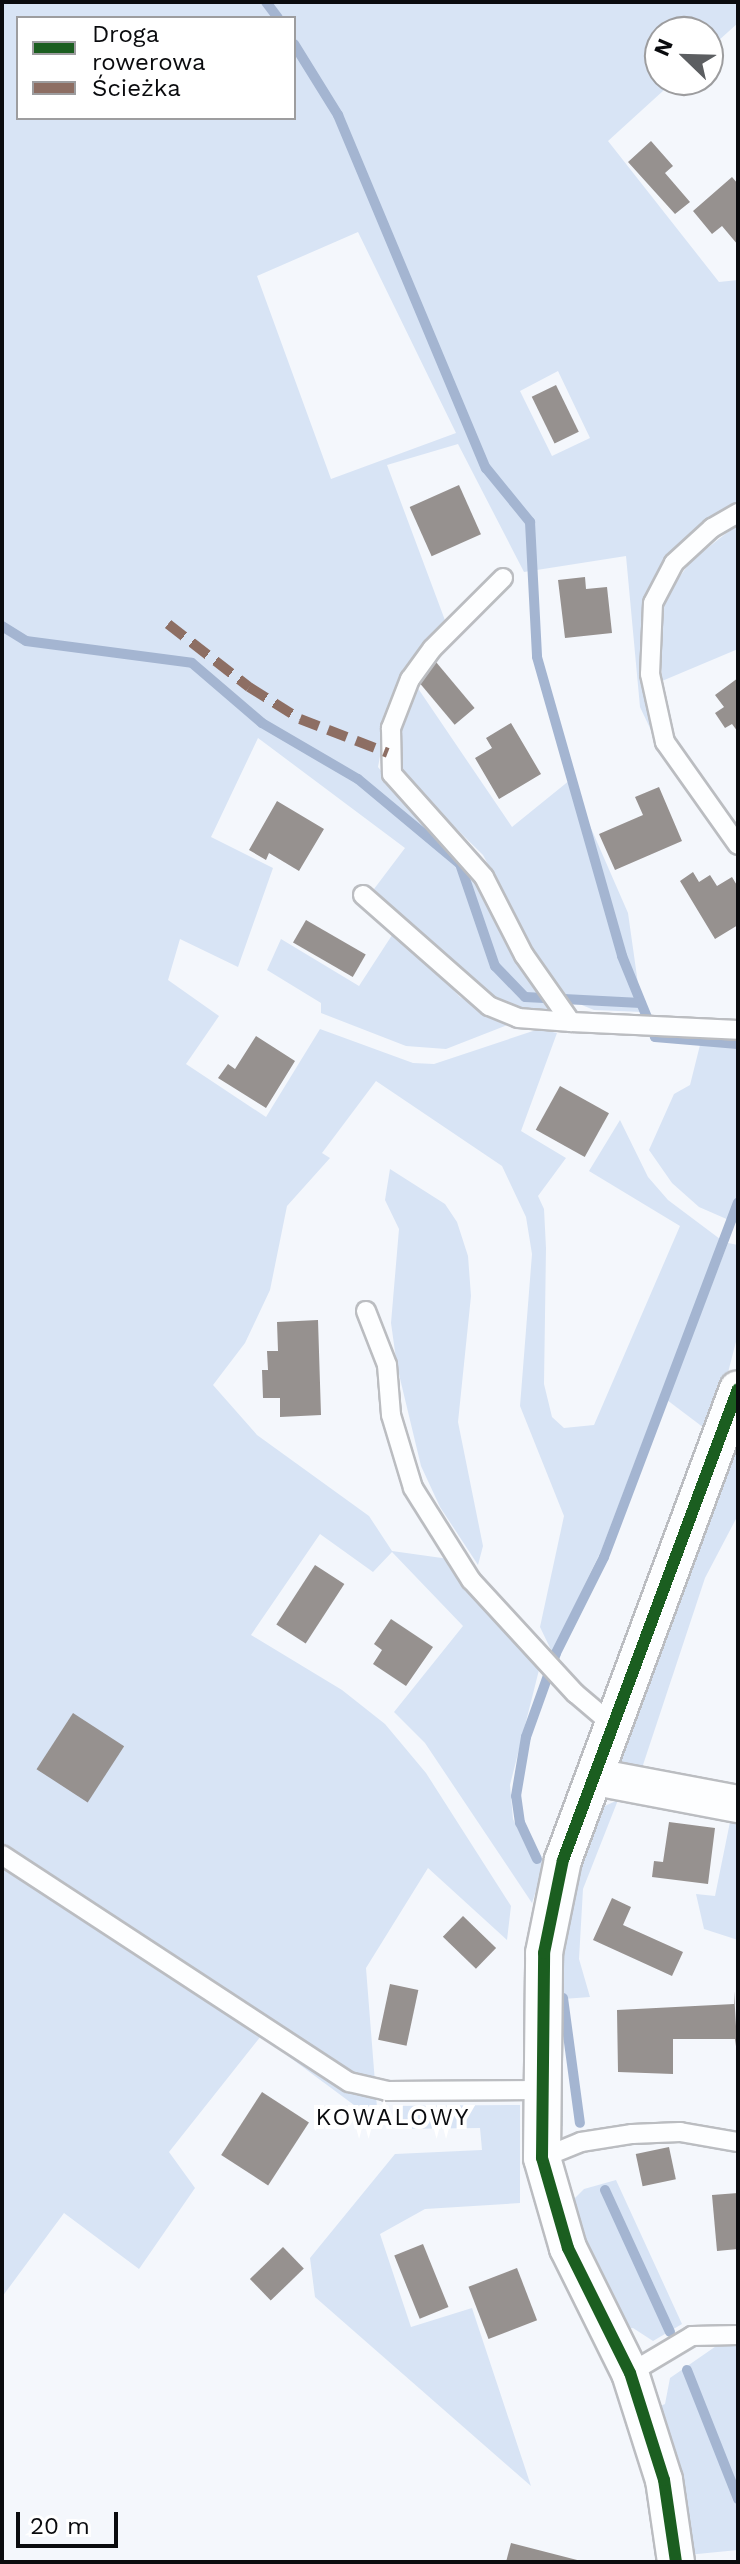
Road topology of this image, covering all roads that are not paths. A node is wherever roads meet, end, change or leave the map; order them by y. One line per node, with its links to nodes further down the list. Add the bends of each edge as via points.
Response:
1 (738, 513): 3 (lane, via 712,528 674,563 653,603 650,674 665,742)
2 (503, 578): 5 (lane, via 418,665 391,728 388,759 400,786 484,877 524,955)
3 (738, 845)
4 (363, 895): 5 (lane, via 489,1006 518,1018)
5 (571, 1022): 6 (lane)
6 (738, 1030)
7 (366, 1311): 9 (lane, via 387,1365 391,1415 413,1488 471,1580 567,1684)
8 (738, 1389): 9 (street)
9 (615, 1727): 10 (street)
10 (595, 1777): 11 (street); 13 (street, via 563,1860 548,1923)
11 (738, 1804)
12 (2, 1855): 13 (lane, via 349,2082 387,2091)
13 (540, 2090): 15 (street)
14 (738, 2142): 15 (lane, via 680,2132 632,2134 581,2142)
15 (542, 2158): 17 (street, via 568,2248)
16 (738, 2335): 17 (lane, via 692,2336)
17 (630, 2373): 18 (street, via 664,2480)
18 (676, 2562)

